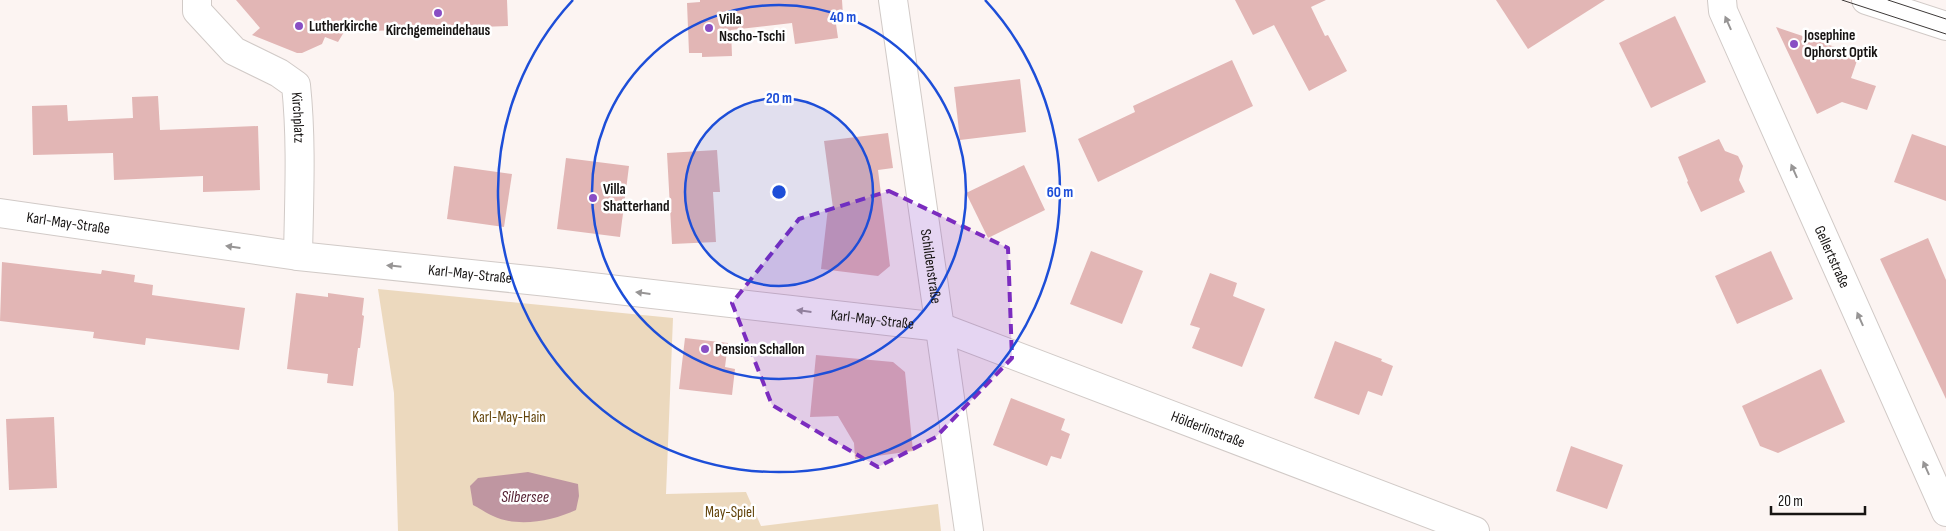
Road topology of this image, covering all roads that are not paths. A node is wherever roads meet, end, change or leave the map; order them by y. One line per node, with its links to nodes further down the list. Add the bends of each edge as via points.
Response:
1 (197, 0): 7 (street, Kirchplatz, via 197,11 234,51 296,85 300,170)
2 (893, 0): 8 (street, Schildenstraße)
3 (1722, 0): 9 (street, Gellertstraße, one-way to 3, via 1723,11)
4 (1866, 0): 5 (street)
5 (1946, 26)
6 (0, 213): 7 (street, Karl-May-Straße, one-way to 6)
7 (298, 256): 8 (street, Karl-May-Straße, one-way to 7)
8 (940, 327): 10 (street, Schildenstraße); 11 (street, Hölderlinstraße)
9 (1946, 512)
10 (969, 531)
11 (1475, 531)

